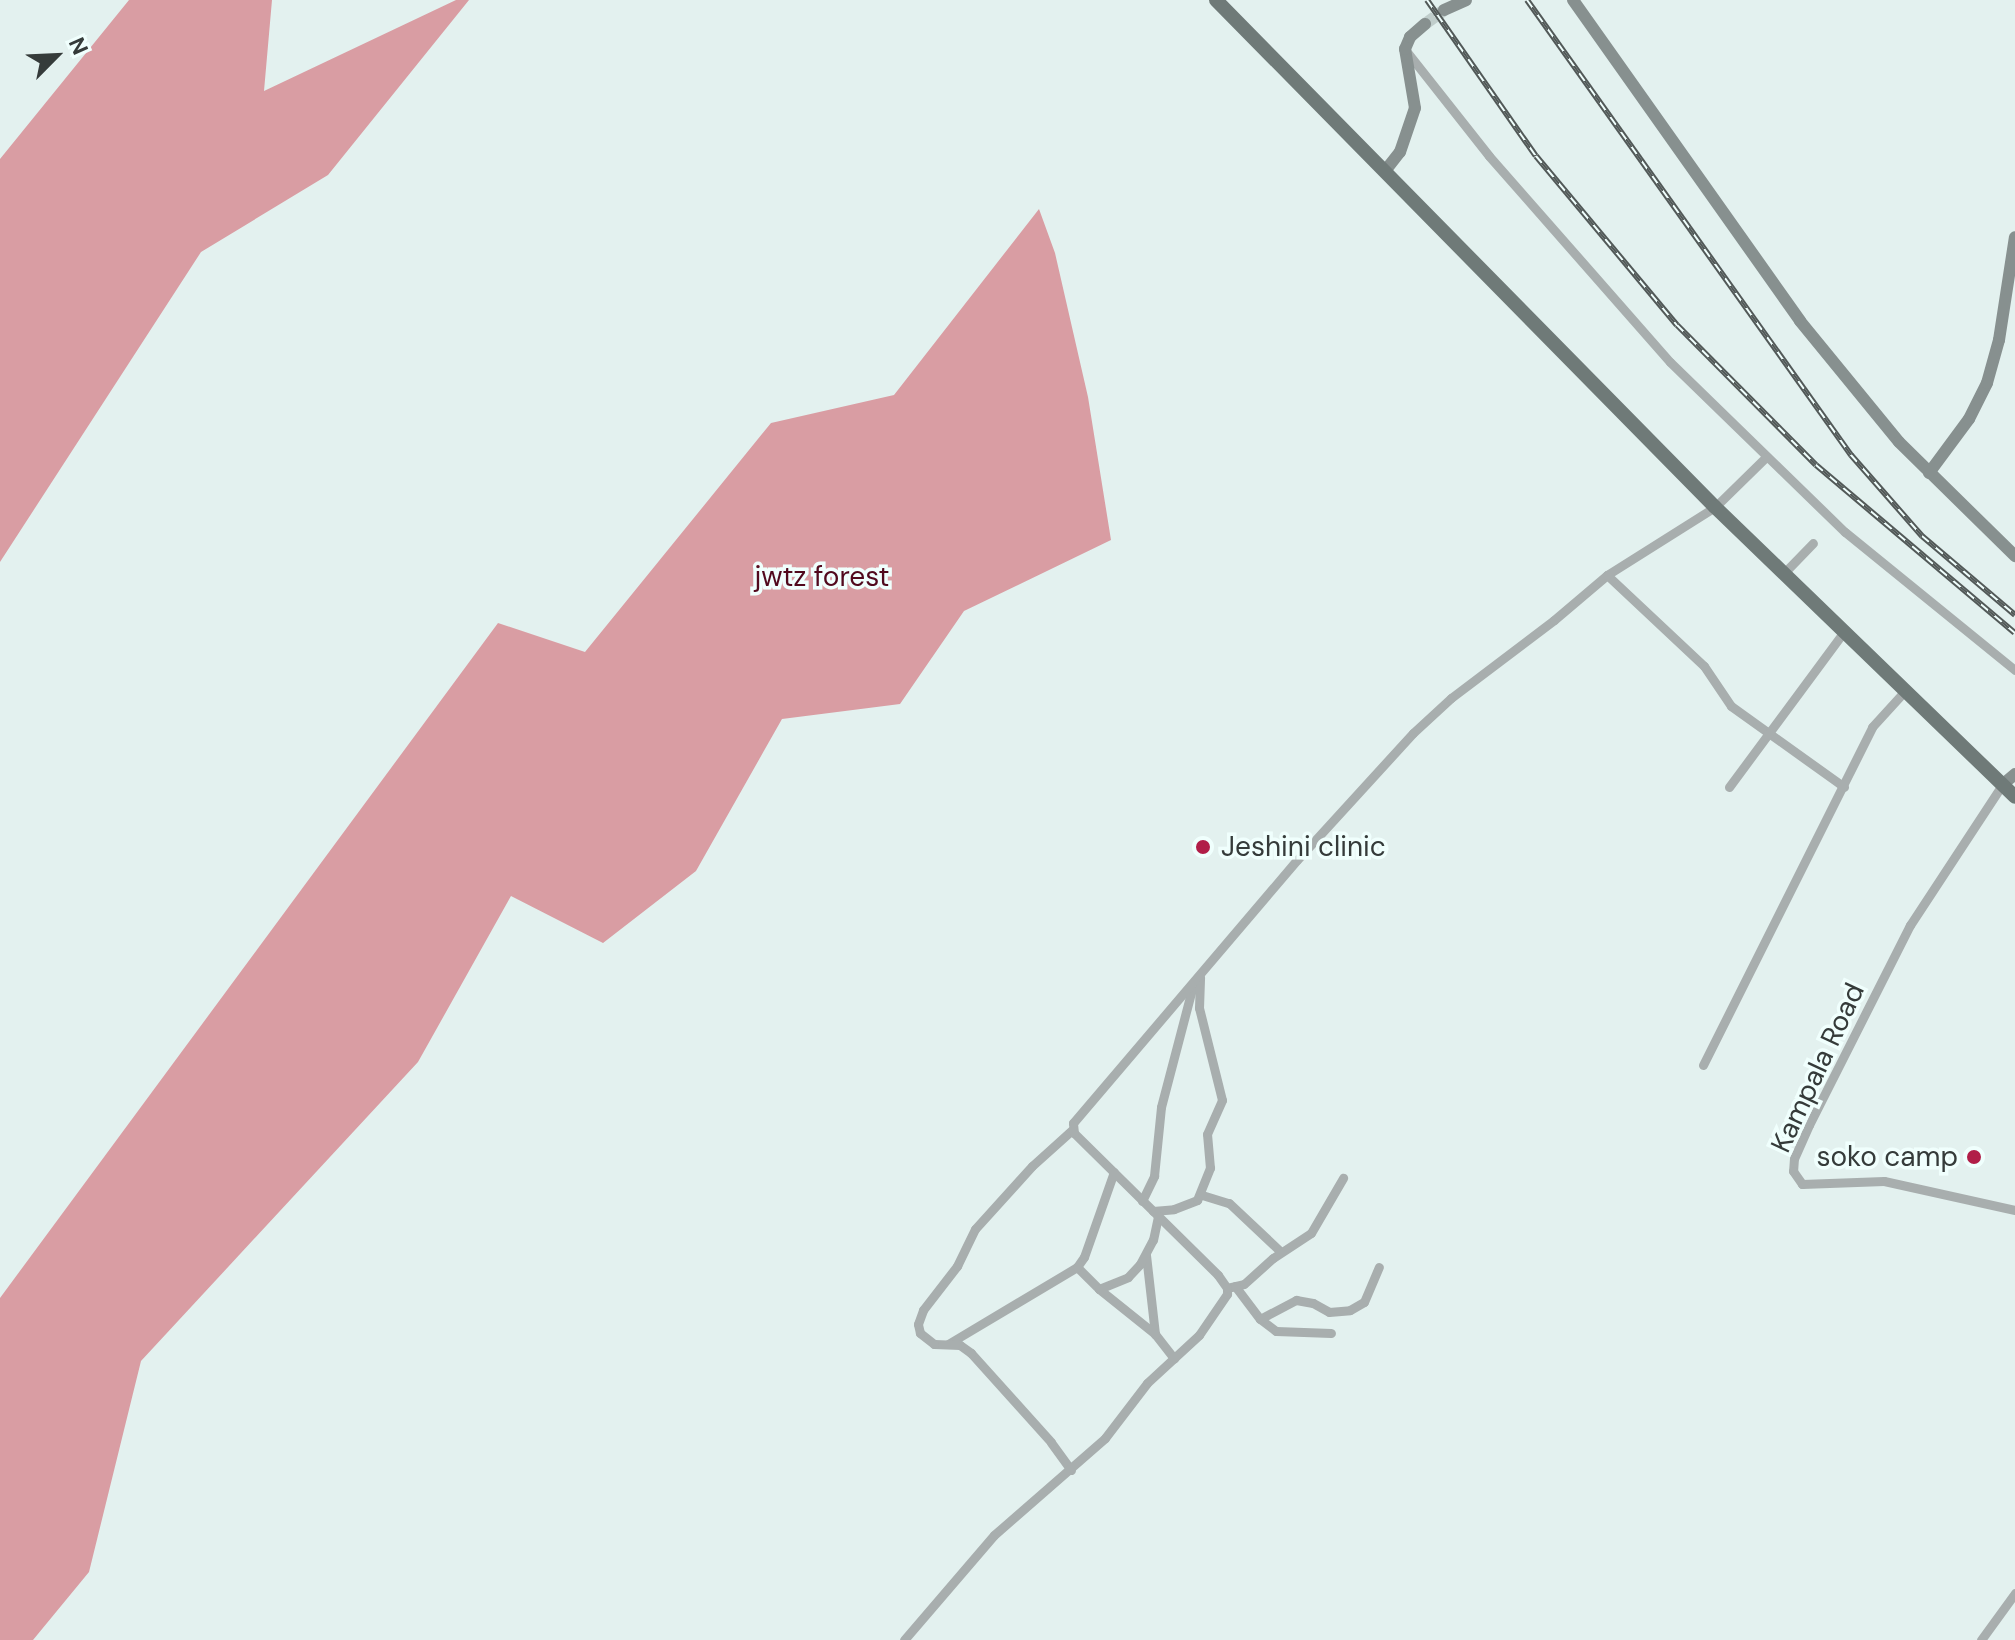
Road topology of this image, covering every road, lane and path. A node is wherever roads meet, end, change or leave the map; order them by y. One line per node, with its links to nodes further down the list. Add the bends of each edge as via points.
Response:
1 (1216, 0): 7 (main road)
2 (1466, 0): 4 (street)
3 (1573, 0): 10 (street, via 1800,321)
4 (1444, 10)
5 (1425, 24): 6 (street)
6 (1405, 49): 7 (street, via 1415,108 1400,152); 9 (street, via 1489,156 1632,321)
7 (1385, 171): 11 (main road)
8 (2015, 237): 10 (street, via 1990,373 1969,419)
9 (1766, 457): 11 (street); 17 (street, via 1845,532)
10 (1929, 473): 13 (street)
11 (1715, 507): 14 (main road); 15 (street)
12 (1813, 543): 14 (street)
13 (2015, 556)
14 (1783, 574): 16 (main road)
15 (1607, 575): 19 (street, via 1704,666 1731,706); 25 (street, via 1413,733)
16 (1843, 633): 18 (main road); 19 (street)
17 (2015, 670)
18 (1904, 692): 21 (main road); 23 (street, via 1872,727)
19 (1768, 735): 22 (street); 23 (street)
20 (2015, 774): 21 (street)
21 (2002, 785): 24 (main road); 33 (street, Kampala Road, via 1910,925 1809,1125 1793,1171 1802,1184 1884,1181)
22 (1729, 787)
23 (1844, 787): 27 (street)
24 (2015, 797)
25 (1200, 977): 26 (street); 31 (street, via 1199,1008 1222,1100 1207,1134 1210,1168)
26 (1192, 986): 28 (street); 32 (street, via 1161,1107 1154,1176)
27 (1703, 1065)
28 (1072, 1130): 29 (street); 44 (street, via 984,1218 957,1266 923,1310 920,1333 934,1344)
29 (1114, 1172): 32 (street); 37 (street)
30 (1343, 1178): 36 (street, via 1311,1233)
31 (1202, 1195): 34 (street); 36 (street, via 1229,1203)
32 (1142, 1201): 34 (street)
33 (2015, 1210)
34 (1155, 1214): 35 (street); 39 (street)
35 (1147, 1252): 40 (street, via 1128,1277); 43 (street)
36 (1281, 1252): 39 (street, via 1244,1284)
37 (1077, 1267): 40 (street); 44 (street)
38 (1379, 1267): 41 (street, via 1364,1302 1350,1310 1329,1312 1296,1300)
39 (1231, 1287): 41 (street); 45 (street, via 1199,1335)
40 (1099, 1289): 43 (street)
41 (1260, 1319): 42 (street, via 1281,1333)
42 (1331, 1333)
43 (1155, 1334): 45 (street)
44 (946, 1344): 46 (street, via 971,1353)
45 (1174, 1358): 46 (street)
46 (1071, 1470): 48 (street, via 994,1535)
47 (2015, 1593): 49 (street)
48 (904, 1640)
49 (1981, 1640)

